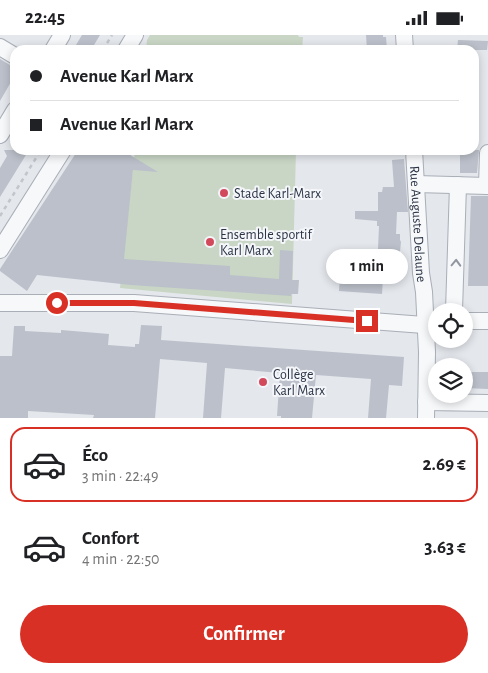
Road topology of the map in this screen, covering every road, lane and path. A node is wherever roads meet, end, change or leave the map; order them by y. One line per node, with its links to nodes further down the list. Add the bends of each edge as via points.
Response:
1 (9, 112): 2 (street)
2 (0, 135)
3 (488, 153): 9 (street)
4 (38, 155): 10 (path)
5 (60, 155): 11 (street)
6 (414, 155): 7 (street, Rue Auguste Delaune)
7 (416, 183): 8 (street); 14 (street, Rue Auguste Delaune, via 421,273)
8 (458, 185): 9 (street); 13 (street, one-way to 8)
9 (487, 186)
10 (0, 217)
11 (0, 250)
12 (0, 303): 17 (street, via 134,303)
13 (454, 303)
14 (428, 313)
15 (473, 321): 16 (street)
16 (488, 321)
17 (428, 324)
18 (473, 331): 19 (street)
19 (488, 332)
20 (428, 343): 22 (street, Rue Auguste Delaune)
21 (488, 403): 22 (street)
22 (426, 410)

